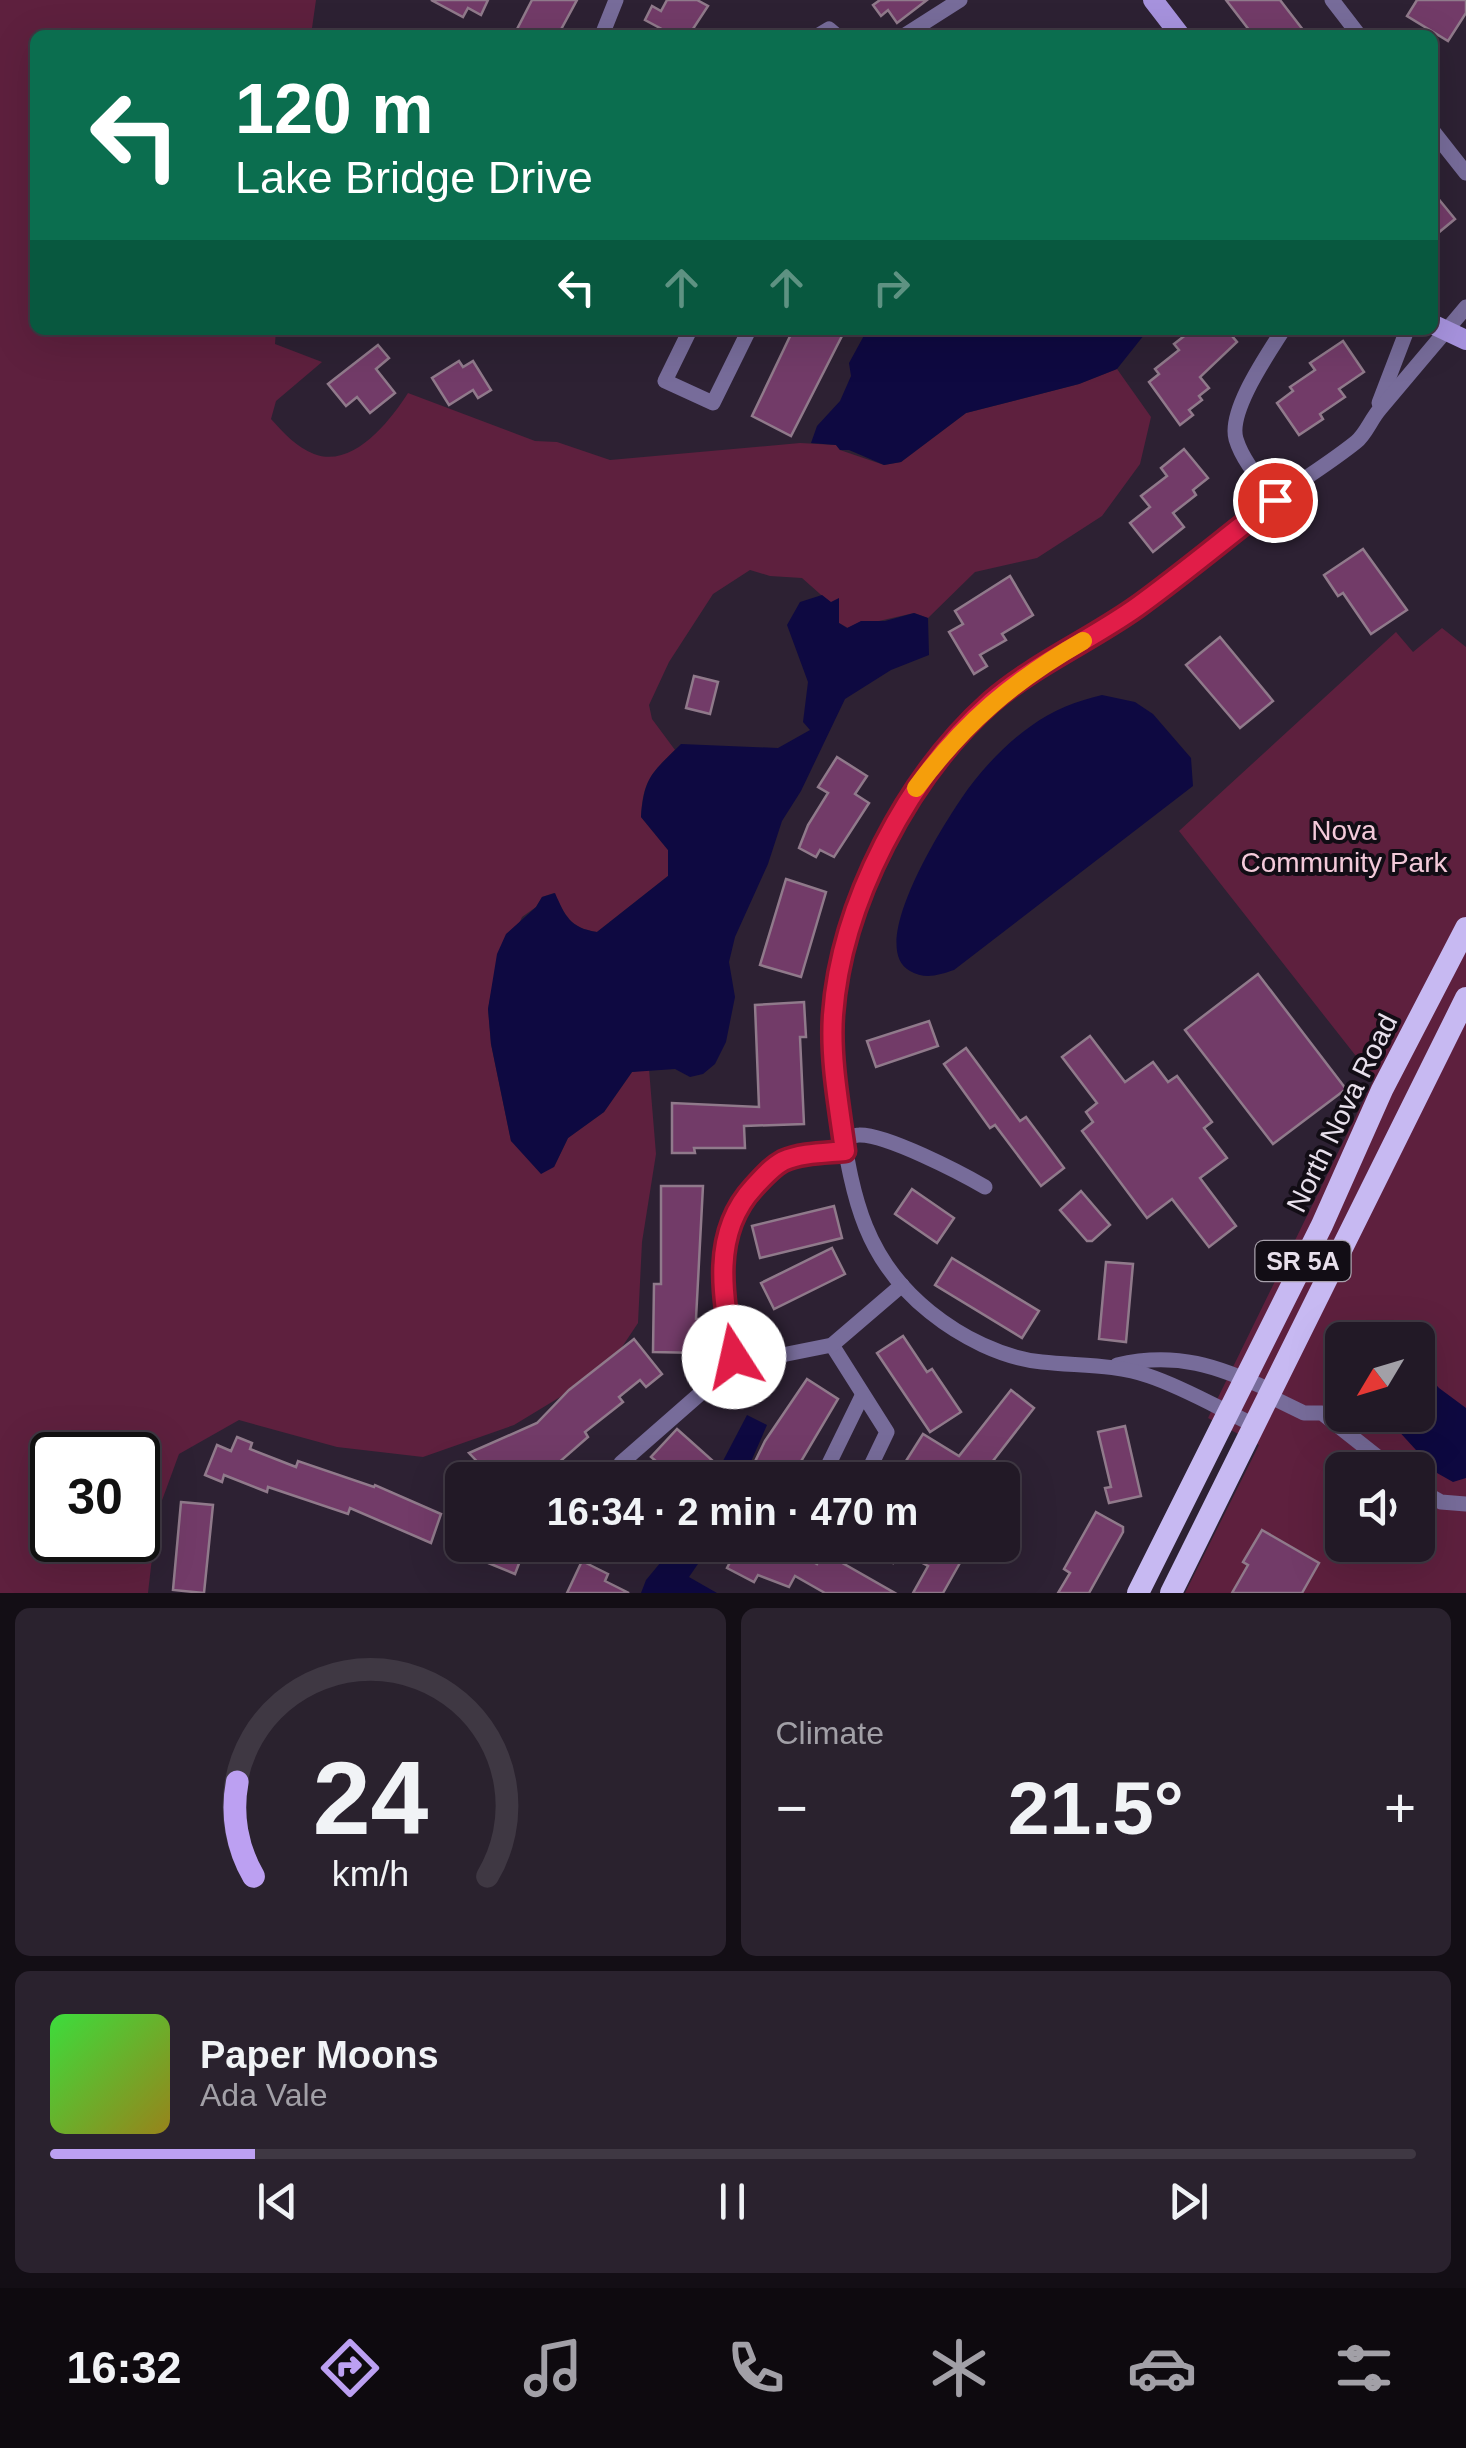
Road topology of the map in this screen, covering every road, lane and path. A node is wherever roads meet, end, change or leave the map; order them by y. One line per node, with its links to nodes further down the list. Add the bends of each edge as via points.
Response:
1 (616, 0): 5 (street)
2 (960, 0): 6 (street)
3 (1153, 0): 7 (street)
4 (1332, 0): 8 (street)
5 (604, 30)
6 (913, 30)
7 (1176, 30)
8 (1356, 30)
9 (1438, 137): 10 (street)
10 (1466, 172)
11 (1466, 308): 12 (street)
12 (1439, 327): 18 (street)
13 (688, 335): 14 (street, via 665,381 713,404)
14 (747, 335)
15 (1279, 335): 20 (street, via 1236,418 1234,436)
16 (1405, 335): 19 (street)
17 (1433, 335): 19 (street)
18 (1466, 340)
19 (1374, 416): 20 (street, via 1360,439)
20 (1275, 500): 25 (street, via 1138,606 990,704 912,794 867,885 840,966 833,1016)
21 (1466, 928): 23 (main road, North Nova Road / SR 5A)
22 (1466, 998): 24 (main road, SR 5A)
23 (1382, 1090): 24 (main road, via 1395,1110); 31 (main road, North Nova Road / SR 5A)
24 (1396, 1141): 32 (main road, SR 5A)
25 (844, 1145): 26 (street, via 860,1134); 27 (street, via 856,1204); 29 (street, via 772,1168 737,1205 725,1242 724,1292)
26 (985, 1187)
27 (902, 1286): 28 (street); 30 (street, via 954,1329 1009,1356)
28 (832, 1345): 29 (street); 33 (street)
29 (734, 1357): 37 (street)
30 (1108, 1367): 31 (street, via 1186,1361); 34 (street, via 1148,1375)
31 (1244, 1378): 32 (street); 34 (main road, North Nova Road / SR 5A)
32 (1270, 1393): 35 (main road, SR 5A); 36 (street, via 1304,1414 1322,1413)
33 (862, 1396): 38 (street); 39 (street, via 886,1432)
34 (1226, 1412): 35 (street); 42 (main road, North Nova Road / SR 5A)
35 (1254, 1425): 43 (main road, SR 5A)
36 (1371, 1452)
37 (621, 1462)
38 (829, 1462)
39 (872, 1462)
40 (1435, 1499): 41 (street)
41 (1466, 1504)
42 (1138, 1593)
43 (1171, 1593)

